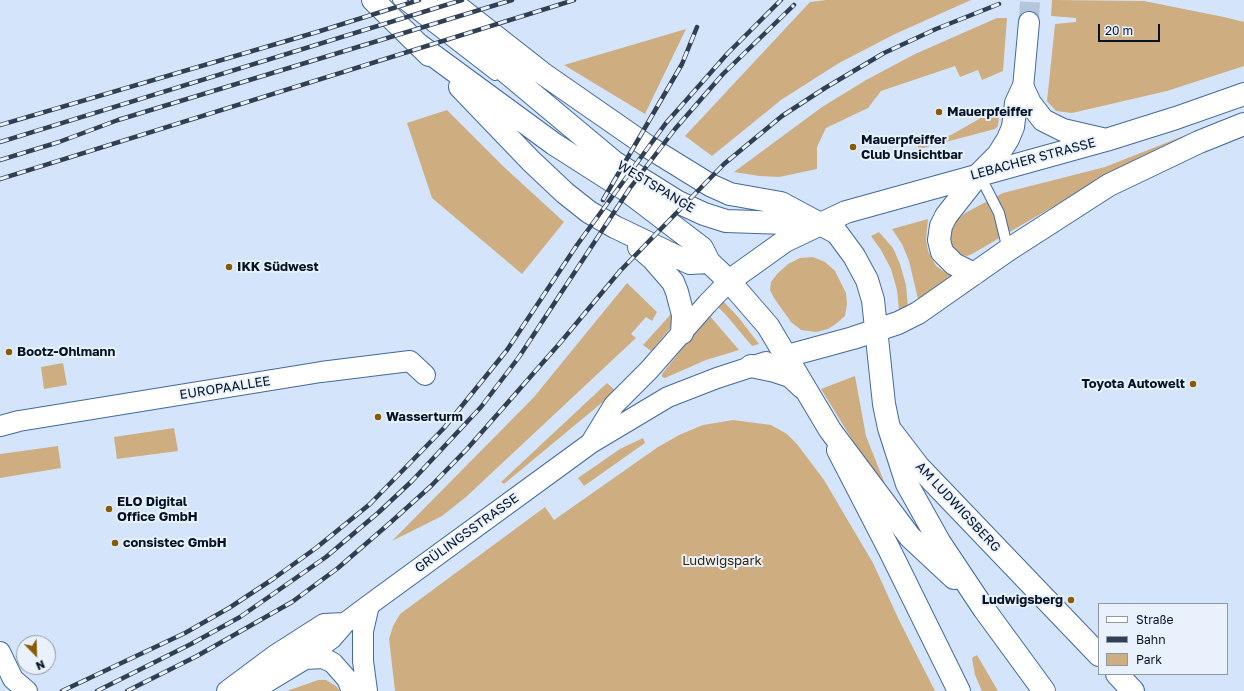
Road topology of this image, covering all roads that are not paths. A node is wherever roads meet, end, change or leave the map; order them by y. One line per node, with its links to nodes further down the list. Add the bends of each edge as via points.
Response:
1 (373, 0): 6 (main road, WESTSPANGE)
2 (398, 0): 7 (lane, via 497,77)
3 (420, 0): 7 (main road, WESTSPANGE)
4 (449, 0): 15 (main road, via 542,73 650,148 710,185 730,194 781,203)
5 (1029, 22): 8 (street)
6 (419, 45): 16 (main road, WESTSPANGE, via 565,193 589,212); 18 (main road, WESTSPANGE, via 554,144 649,207 702,248)
7 (523, 86): 15 (main road, WESTSPANGE, via 614,162 678,202 704,214 737,223)
8 (1023, 88): 12 (main road, via 1030,103 1043,120 1063,130); 14 (main road, via 1016,103 1013,127 1008,139 998,155)
9 (1244, 94): 12 (main road, LEBACHER STRASSE)
10 (1244, 124): 13 (main road)
11 (1244, 133): 13 (street, via 1197,152)
12 (1106, 140): 14 (main road, LEBACHER STRASSE)
13 (1153, 163): 17 (main road, via 1109,186)
14 (979, 174): 15 (main road, LEBACHER STRASSE, via 846,212); 17 (lane, via 999,213); 19 (main road, via 946,216 939,240 942,252 954,264)
15 (821, 224): 20 (main road, LEBACHER STRASSE, via 785,241); 21 (main road, AM LUDWIGSBERG, via 837,234 854,256 867,280 873,300)
16 (615, 227): 18 (main road, WESTSPANGE, via 690,263); 22 (main road, via 652,258 673,282 683,315)
17 (1008, 250): 19 (main road)
18 (709, 262): 20 (main road, WESTSPANGE)
19 (974, 274): 21 (main road, via 918,313)
20 (729, 281): 22 (street, GRÜLINGSSTRASSE); 23 (main road, WESTSPANGE, via 768,326)
21 (876, 330): 23 (main road); 29 (main road, AM LUDWIGSBERG, via 879,370)
22 (682, 333): 31 (street, GRÜLINGSSTRASSE, via 614,404)
23 (787, 356): 24 (street, GRÜLINGSSTRASSE); 26 (main road)
24 (751, 366): 26 (main road, via 790,376); 31 (street, GRÜLINGSSTRASSE, via 668,398)
25 (426, 375): 27 (street, EUROPAALLEE, via 410,361 321,372)
26 (804, 389): 30 (main road)
27 (10, 420): 28 (street, EUROPAALLEE)
28 (0, 426)
29 (889, 428): 33 (main road, via 907,484 924,516); 37 (main road, AM LUDWIGSBERG, via 918,466)
30 (830, 430): 33 (main road, via 910,537); 46 (main road, via 840,456)
31 (591, 443): 32 (street, GRÜLINGSSTRASSE)
32 (369, 605): 34 (street, GRÜLINGSSTRASSE); 35 (street)
33 (984, 609): 47 (main road)
34 (338, 631): 35 (street); 38 (street, GRÜLINGSSTRASSE); 39 (street, via 331,651); 42 (street, via 324,624 274,656)
35 (362, 649): 45 (street)
36 (0, 652): 41 (street)
37 (1098, 654)
38 (305, 659): 39 (street, via 323,658); 43 (street, GRÜLINGSSTRASSE)
39 (333, 663): 44 (street, via 347,679)
40 (1118, 675): 48 (main road)
41 (19, 687)
42 (227, 691)
43 (252, 691)
44 (352, 691)
45 (367, 691)
46 (959, 691)
47 (1044, 691)
48 (1133, 691)

